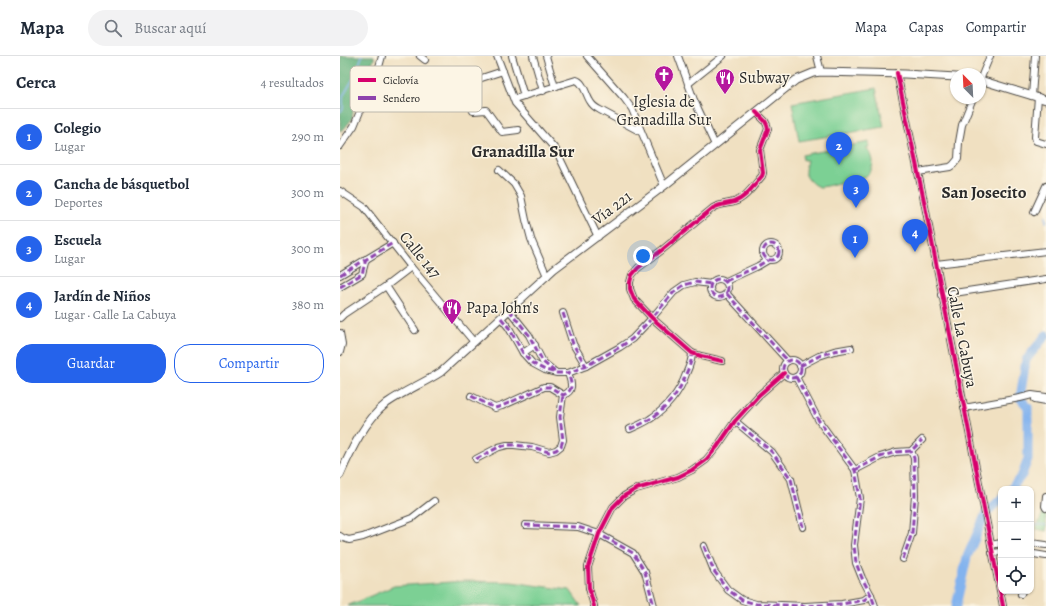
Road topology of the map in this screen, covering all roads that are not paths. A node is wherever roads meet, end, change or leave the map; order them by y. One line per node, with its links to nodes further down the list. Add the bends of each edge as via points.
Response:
1 (382, 56): 12 (street)
2 (497, 56): 14 (street)
3 (512, 56): 23 (street)
4 (533, 56): 22 (street)
5 (546, 56): 21 (street)
6 (587, 56): 32 (street, via 632,109)
7 (678, 56): 20 (street)
8 (723, 56): 20 (street)
9 (817, 56): 15 (street)
10 (990, 56): 13 (street)
11 (1035, 56): 24 (street)
12 (379, 66)
13 (985, 68)
14 (503, 70): 18 (street); 25 (street)
15 (821, 72): 16 (main road, Vía 221); 30 (main road, Vía 221, via 796,80)
16 (897, 73): 17 (main road, Vía 221); 37 (street, Calle La Cabuya)
17 (950, 77)
18 (482, 78)
19 (986, 82): 24 (main road)
20 (688, 84): 34 (street)
21 (555, 87): 22 (street); 32 (street, via 580,81 593,106)
22 (543, 91): 23 (street)
23 (524, 96): 25 (street)
24 (1035, 96): 26 (main road); 33 (street, via 1034,137 1036,141)
25 (514, 99): 42 (street, via 558,152)
26 (1046, 100)
27 (971, 104): 37 (street, via 962,125 956,162 950,167)
28 (482, 110): 31 (street, via 486,110 502,132)
29 (360, 112): 35 (street, via 354,126)
30 (756, 112): 34 (main road, Vía 221); 62 (street, via 765,121 768,129 760,150 762,176 745,196 713,208 632,275 630,289 634,299)
31 (518, 130)
32 (641, 132): 38 (street)
33 (1046, 144)
34 (715, 145): 38 (main road, Vía 221)
35 (340, 146)
36 (499, 170): 50 (street, via 514,184 521,196 531,239)
37 (918, 172): 47 (street, Calle La Cabuya)
38 (664, 186): 42 (main road, Vía 221)
39 (1046, 186): 41 (street)
40 (340, 191): 43 (street, Calle 147, via 364,207)
41 (1034, 212)
42 (598, 236): 50 (main road, Vía 221)
43 (392, 243): 45 (street); 48 (street, Calle 147)
44 (1046, 251): 47 (street)
45 (366, 259): 49 (street); 55 (street, via 362,274)
46 (768, 260): 52 (street)
47 (936, 264): 57 (street, Calle La Cabuya)
48 (411, 266): 54 (street); 65 (street, Calle 147)
49 (340, 275)
50 (547, 276): 58 (main road, Vía 221)
51 (1046, 280): 57 (street)
52 (726, 282): 53 (street, via 718,279); 56 (street, via 729,289)
53 (711, 284): 56 (street, via 713,296 719,298); 62 (street, via 695,282 684,285 674,292)
54 (386, 286): 60 (street); 63 (street)
55 (340, 287)
56 (727, 294): 72 (street)
57 (941, 295): 84 (street, Calle La Cabuya)
58 (509, 310): 61 (main road, Vía 221); 66 (street)
59 (563, 313): 73 (street, via 573,344)
60 (340, 318)
61 (501, 318): 65 (main road, Vía 221); 69 (street)
62 (652, 318): 70 (street); 73 (street, via 620,348)
63 (415, 330)
64 (340, 333): 68 (street)
65 (474, 342): 91 (main road, Vía 221, via 442,372 400,395 373,416 356,441)
66 (535, 345): 69 (street); 75 (street, via 543,362)
67 (851, 348): 74 (street, via 819,356)
68 (340, 352)
69 (523, 353): 75 (street, via 532,363)
70 (692, 353): 71 (street); 86 (street, via 692,359 678,392 650,419)
71 (722, 361)
72 (788, 361): 74 (street, via 796,361); 77 (street, via 784,365)
73 (586, 366): 76 (street)
74 (800, 366): 78 (street, via 800,373)
75 (557, 373): 76 (street)
76 (568, 373): 79 (street, via 571,384 569,391)
77 (784, 373): 78 (street, via 790,378); 85 (street)
78 (796, 377): 90 (street, via 819,421)
79 (563, 395): 80 (street, via 550,387 544,387 495,408); 89 (street, via 560,417 563,440 556,450 549,452 532,447 507,445)
80 (471, 396)
81 (1027, 397): 82 (street); 83 (street); 84 (street)
82 (1046, 397)
83 (1046, 401)
84 (964, 408): 101 (street, Calle La Cabuya)
85 (735, 421): 96 (street, via 772,452 791,479); 97 (street, via 706,460 692,470 678,477 636,489 624,496 613,507)
86 (630, 429)
87 (922, 440): 88 (street)
88 (911, 451): 90 (street, via 880,457); 108 (street, via 914,458 915,496 912,533)
89 (476, 459)
90 (855, 470): 109 (street, via 860,498 854,545 856,563)
91 (340, 475)
92 (1046, 496): 94 (street)
93 (434, 501): 98 (street, via 412,518 363,537 349,540)
94 (1046, 508)
95 (525, 525): 97 (street, via 578,527)
96 (803, 527)
97 (599, 534): 110 (street, via 588,567 589,588); 111 (street, via 633,553 645,572)
98 (340, 536)
99 (1034, 543): 102 (street)
100 (998, 544): 101 (street)
101 (991, 545): 105 (street, Calle La Cabuya)
102 (1046, 545)
103 (704, 546): 109 (street, via 714,571 728,590 742,600 756,604 805,606 842,604 864,600)
104 (998, 552): 105 (street)
105 (992, 553): 113 (street, Calle La Cabuya)
106 (1034, 554): 107 (street)
107 (1046, 556)
108 (903, 559)
109 (871, 595): 112 (street)
110 (594, 606)
111 (654, 606)
112 (875, 606)
113 (1003, 606)

